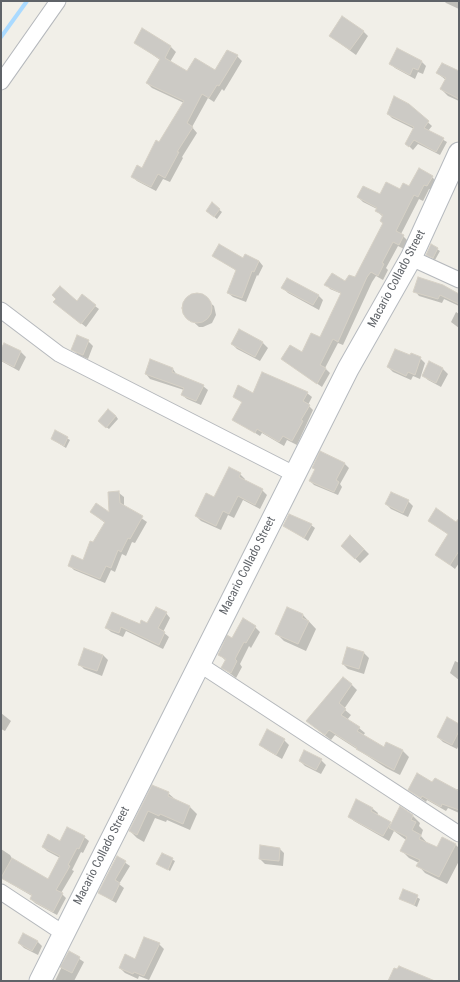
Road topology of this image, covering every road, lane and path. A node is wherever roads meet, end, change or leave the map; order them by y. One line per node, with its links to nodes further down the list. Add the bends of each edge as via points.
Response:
1 (58, 1): 2 (street)
2 (1, 82)
3 (459, 153): 4 (street, Macario Collado Street)
4 (411, 258): 5 (street); 7 (street, Macario Collado Street, via 348,369)
5 (459, 280)
6 (1, 310): 7 (street, via 59,354)
7 (294, 474): 8 (street, Macario Collado Street)
8 (199, 664): 9 (street); 11 (street, Macario Collado Street)
9 (459, 834)
10 (1, 892): 11 (street)
11 (63, 933): 12 (street, Macario Collado Street)
12 (40, 981)

